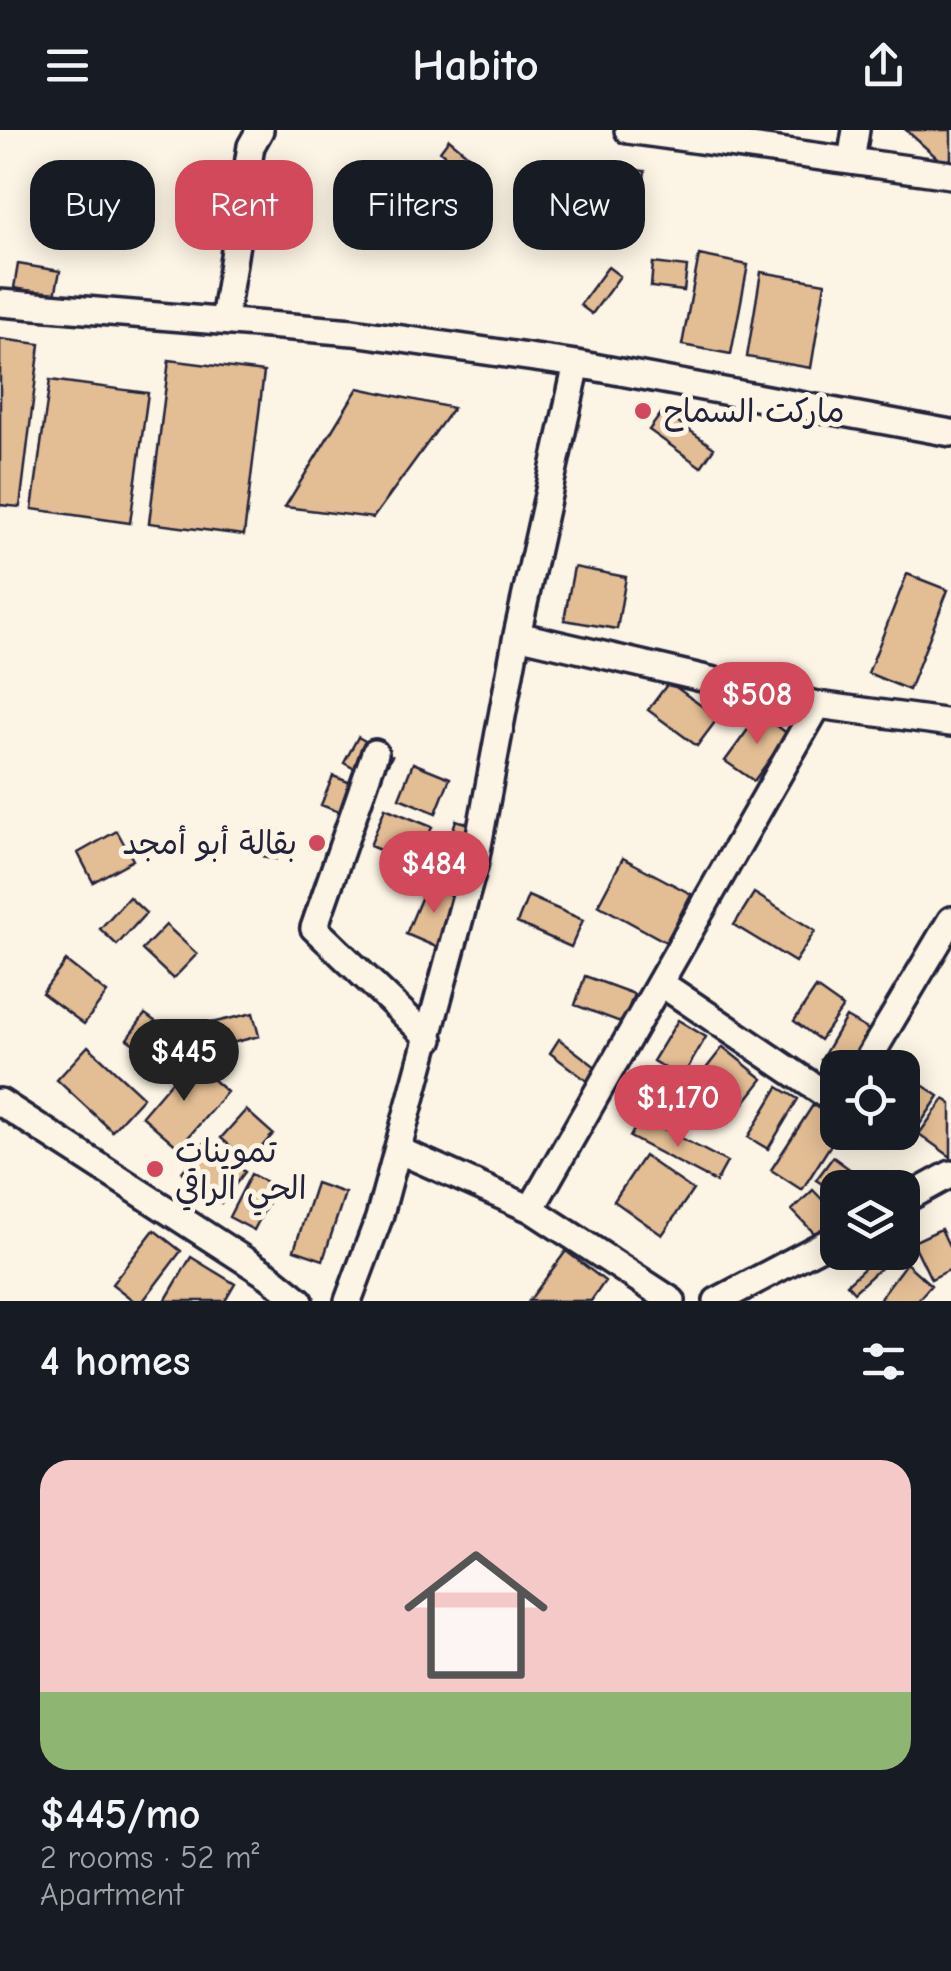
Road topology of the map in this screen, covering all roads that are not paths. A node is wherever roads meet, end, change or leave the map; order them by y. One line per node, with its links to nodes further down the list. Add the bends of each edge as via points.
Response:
1 (260, 130): 7 (street)
2 (628, 130): 4 (street)
3 (856, 130): 4 (street)
4 (851, 161): 5 (street)
5 (951, 175)
6 (0, 303): 7 (street)
7 (224, 322): 8 (street, via 354,332)
8 (578, 364): 9 (street); 10 (street)
9 (951, 433)
10 (516, 635): 11 (street); 16 (street, via 475,862)
11 (818, 705): 12 (street); 15 (street)
12 (951, 723)
13 (375, 753): 16 (street, via 314,928)
14 (951, 920): 17 (street)
15 (662, 984): 18 (street); 23 (street)
16 (430, 1039): 20 (street)
17 (873, 1050)
18 (820, 1091)
19 (0, 1102): 25 (street)
20 (398, 1150): 23 (street); 26 (street)
21 (951, 1174): 22 (street)
22 (920, 1191)
23 (531, 1208): 27 (street)
24 (820, 1247): 28 (street)
25 (300, 1301)
26 (348, 1301)
27 (672, 1301)
28 (717, 1301)

